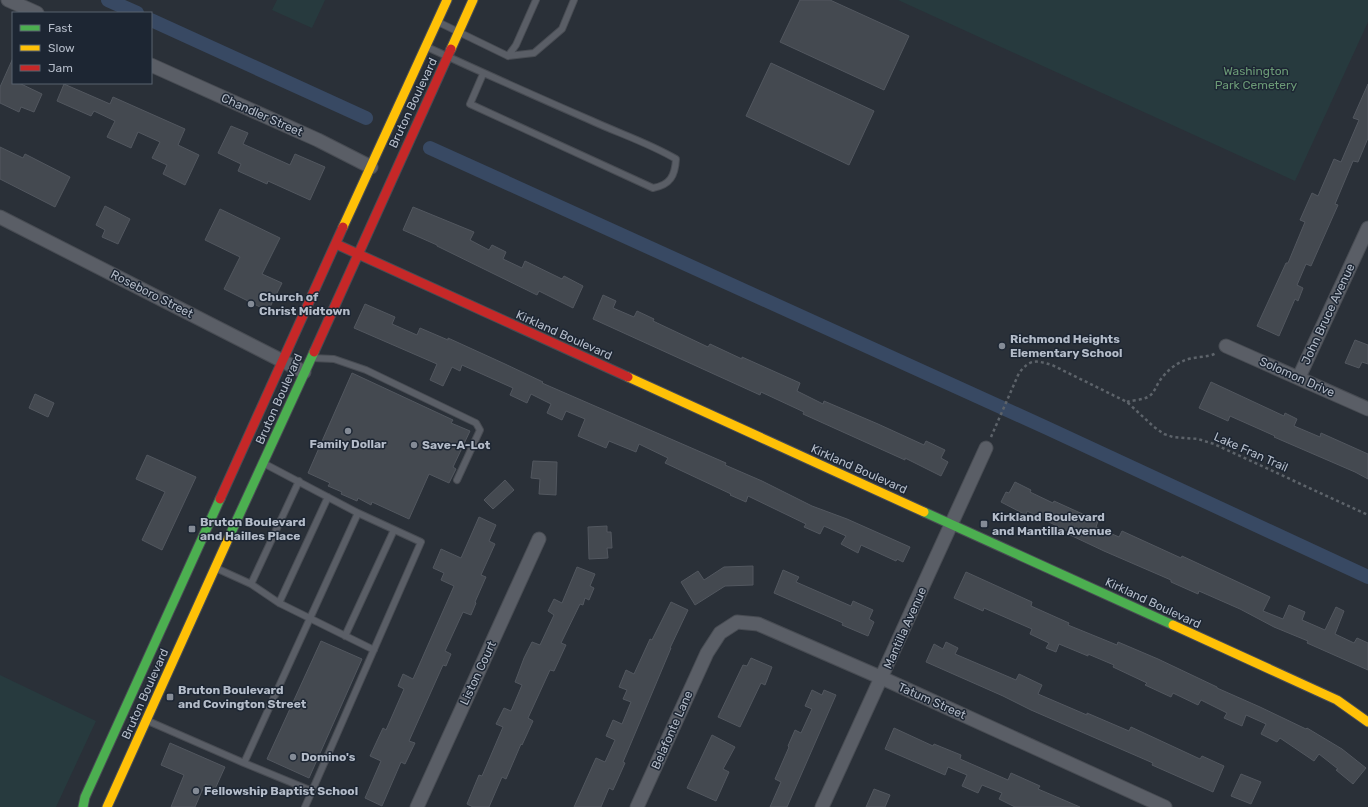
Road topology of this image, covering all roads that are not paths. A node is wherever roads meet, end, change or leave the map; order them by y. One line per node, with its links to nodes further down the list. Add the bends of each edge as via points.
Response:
1 (8, 0): 6 (street)
2 (447, 0): 7 (street, Bruton Boulevard)
3 (473, 0): 8 (street, Bruton Boulevard)
4 (536, 0): 11 (lane, via 516,46)
5 (574, 0): 11 (lane, via 562,29 534,53)
6 (35, 12)
7 (438, 21): 8 (lane); 9 (street, Bruton Boulevard)
8 (459, 31): 10 (street, Bruton Boulevard); 11 (lane)
9 (426, 46): 10 (lane); 14 (street, Bruton Boulevard)
10 (448, 56): 13 (lane); 18 (street, Bruton Boulevard)
11 (508, 56)
12 (152, 65): 14 (street, Chandler Street, via 318,140)
13 (483, 74): 13 (lane, via 470,104 653,188 665,184 672,178 676,170 676,159 661,150)
14 (371, 167): 17 (street, Bruton Boulevard)
15 (0, 216): 21 (street, Roseboro Street)
16 (1368, 228): 23 (street, John Bruce Avenue)
17 (336, 244): 18 (street, Kirkland Boulevard); 21 (street, Bruton Boulevard)
18 (357, 254): 20 (street, Bruton Boulevard); 31 (street, Kirkland Boulevard)
19 (1226, 346): 23 (street, Solomon Drive)
20 (311, 358): 22 (street, Bruton Boulevard); 27 (lane, via 334,359 366,370 476,423 480,430)
21 (282, 360): 22 (street, Roseboro Street); 34 (street, Bruton Boulevard)
22 (304, 372): 26 (street, Bruton Boulevard)
23 (1299, 377): 24 (street, Solomon Drive)
24 (1368, 409)
25 (986, 448): 31 (street, Mantilla Avenue)
26 (263, 462): 28 (lane); 35 (street, Bruton Boulevard)
27 (457, 480)
28 (299, 481): 29 (lane); 36 (lane)
29 (328, 497): 30 (lane); 37 (lane)
30 (358, 513): 32 (lane); 38 (lane)
31 (952, 525): 43 (street, Mantilla Avenue); 46 (street, Kirkland Boulevard, via 1337,700)
32 (394, 530): 39 (lane); 40 (lane, via 421,542)
33 (540, 539): 52 (street, Liston Court)
34 (193, 558): 35 (street); 42 (street, Bruton Boulevard)
35 (216, 568): 36 (lane); 44 (street, Bruton Boulevard)
36 (251, 584): 37 (lane)
37 (279, 603): 38 (lane)
38 (310, 619): 39 (lane); 47 (lane)
39 (345, 636): 40 (lane)
40 (374, 650): 48 (lane)
41 (707, 653): 43 (street, Tatum Street, via 720,633 737,622 758,624); 53 (street, Belafonte Lane)
42 (141, 674): 44 (street); 49 (street, Bruton Boulevard, via 85,797)
43 (882, 678): 54 (street, Mantilla Avenue); 55 (street, Tatum Street)
44 (163, 684): 45 (street, Bruton Boulevard)
45 (146, 720): 47 (lane); 50 (street, Bruton Boulevard)
46 (1368, 722)
47 (244, 763): 48 (lane)
48 (312, 792): 51 (lane)
49 (83, 807)
50 (107, 807)
51 (305, 807)
52 (418, 807)
53 (637, 807)
54 (822, 807)
55 (1165, 807)

